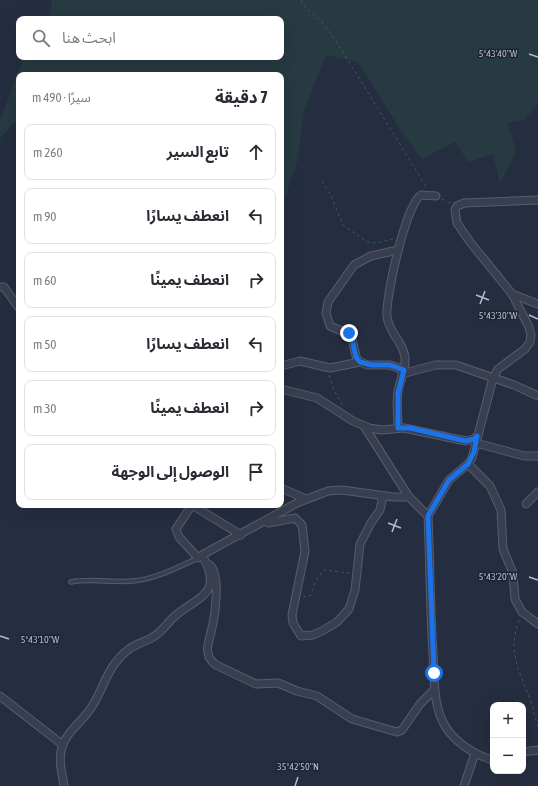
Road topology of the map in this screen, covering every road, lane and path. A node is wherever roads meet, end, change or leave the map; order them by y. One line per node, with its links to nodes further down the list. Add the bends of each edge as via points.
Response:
1 (301, 0): 3 (path, via 336,40 426,187)
2 (322, 181): 6 (path, via 343,225 359,238 372,243)
3 (436, 196): 5 (path); 6 (street, via 418,197 410,210)
4 (538, 200): 5 (street, via 472,202)
5 (457, 206): 9 (street, via 455,219)
6 (402, 237): 7 (street)
7 (398, 250): 12 (street, via 358,261 328,302 326,313 329,324 351,335 356,357); 15 (street, via 387,315 389,328 405,357)
8 (0, 287): 10 (street, via 4,287)
9 (512, 294): 11 (street); 16 (street, via 529,327 530,339 525,349 498,369)
10 (16, 303)
11 (538, 304)
12 (360, 362): 14 (street); 15 (street, via 390,365)
13 (284, 365): 14 (street, via 300,361)
14 (328, 368): 19 (path)
15 (403, 372): 16 (street, via 449,364); 21 (street, via 398,393)
16 (493, 378): 18 (street); 22 (street)
17 (284, 390): 20 (street, via 317,398)
18 (538, 396)
19 (344, 408)
20 (364, 426): 21 (street, via 382,430); 29 (street)
21 (398, 428): 22 (street, via 410,428 466,441)
22 (476, 440): 23 (street); 25 (street)
23 (535, 456): 24 (street)
24 (538, 462)
25 (468, 464): 34 (street, via 449,480); 42 (street, via 490,486 501,510 503,548 513,573 515,600)
26 (284, 489): 30 (street)
27 (538, 492): 31 (street)
28 (382, 496): 29 (street); 30 (street, via 342,490 328,491); 39 (street, via 380,510 360,544)
29 (409, 497): 34 (street)
30 (306, 499): 35 (street)
31 (526, 504)
32 (190, 508): 37 (street, via 176,529 179,537)
33 (197, 508): 36 (street)
34 (428, 516): 44 (street)
35 (253, 528): 36 (street); 41 (street, via 288,518 300,521 304,531 305,551)
36 (240, 535): 37 (street)
37 (200, 556): 38 (street); 40 (lane, via 151,578 135,581 85,579)
38 (206, 562): 44 (street, via 216,574 214,618 207,650 211,661 216,665 256,684 278,683 317,696 352,719 397,732 402,730 420,704); 47 (street, via 210,578 207,592 200,600 174,617 161,632 124,654 107,675 92,706 69,732)
39 (357, 574): 41 (path, via 324,570 310,596); 41 (street, via 349,609 337,622 314,635 303,637 296,628 292,616)
40 (71, 582)
41 (296, 596)
42 (522, 612): 43 (street); 46 (path, via 515,632 515,661 532,703)
43 (538, 624)
44 (435, 689): 50 (street, via 442,722)
45 (0, 696): 47 (street)
46 (538, 726)
47 (63, 745): 52 (street, via 60,764)
48 (538, 750): 49 (street)
49 (526, 752)
50 (474, 753): 51 (street); 53 (street)
51 (490, 759)
52 (64, 786)
53 (464, 786)

